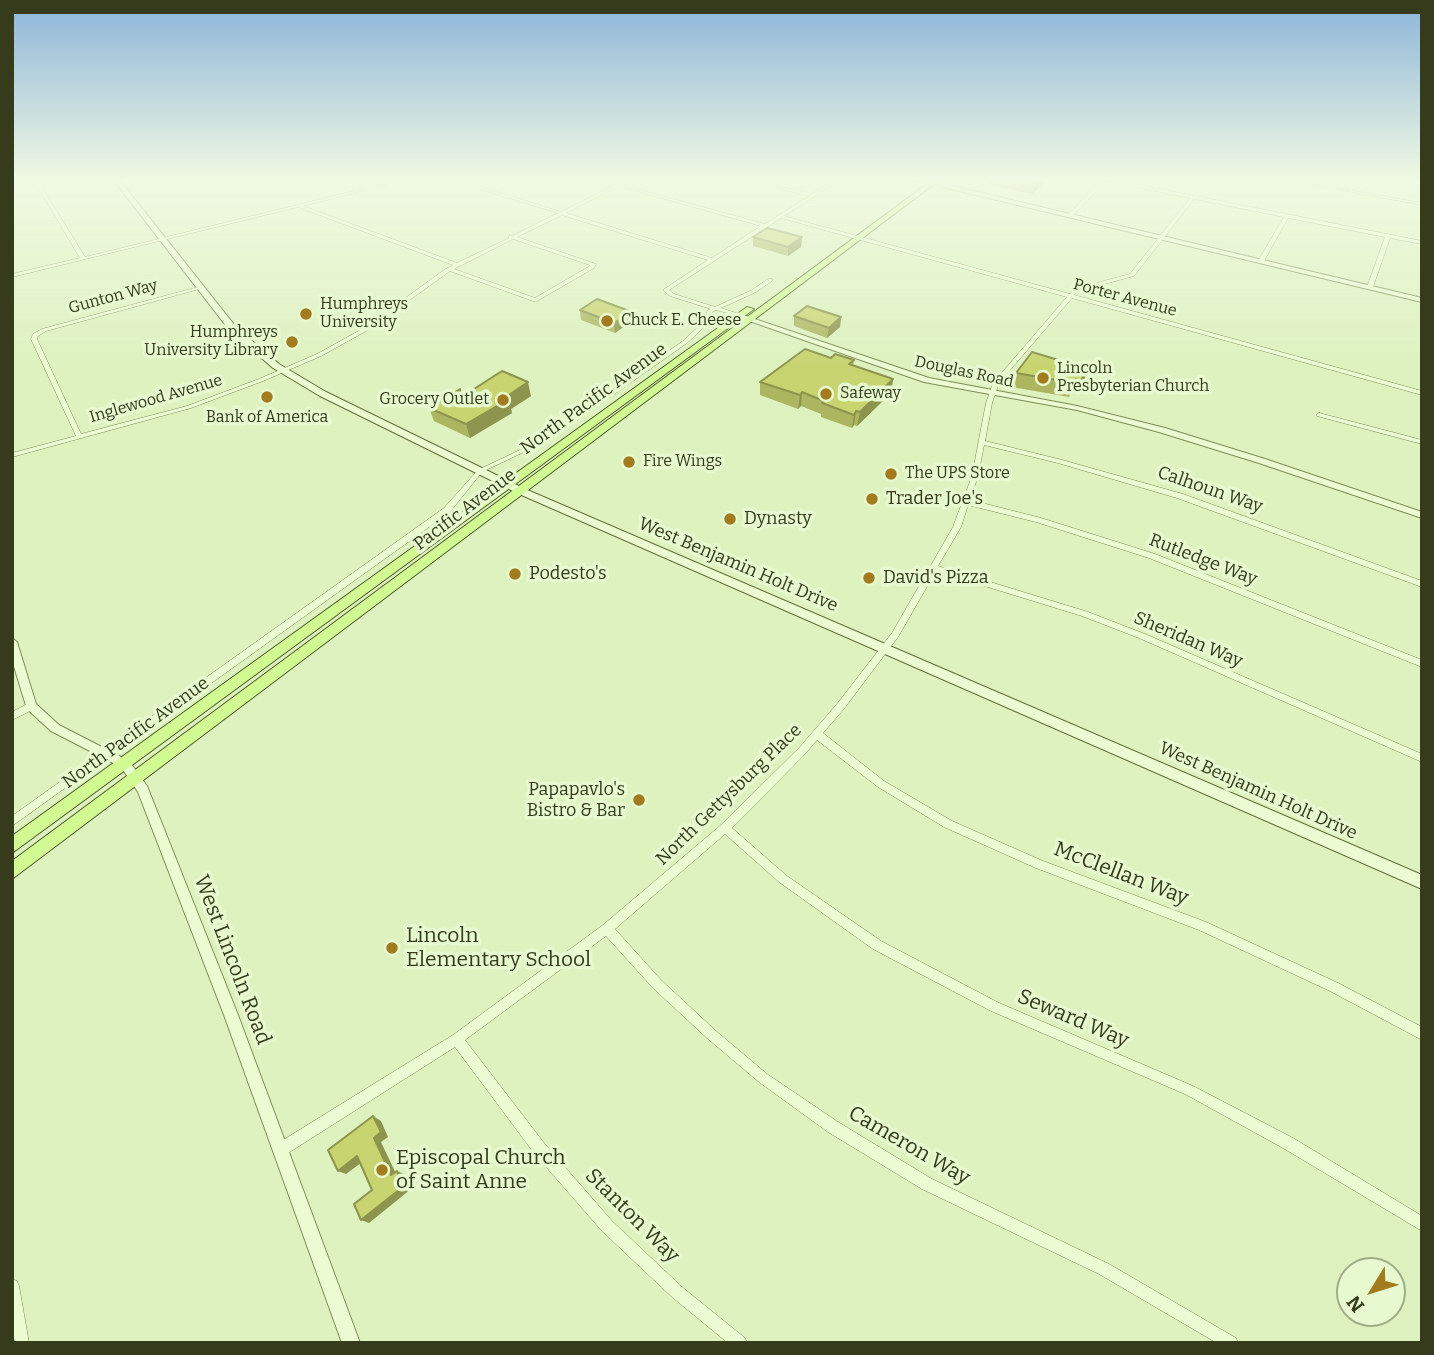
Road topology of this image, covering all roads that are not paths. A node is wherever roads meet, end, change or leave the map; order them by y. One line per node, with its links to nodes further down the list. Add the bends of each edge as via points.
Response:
1 (73, 241): 16 (street)
2 (153, 241): 16 (street)
3 (164, 241): 23 (main road, West Benjamin Holt Drive)
4 (394, 241): 19 (street)
5 (504, 241): 19 (street, Inglewood Avenue)
6 (525, 241): 20 (street, via 592,267 535,300)
7 (652, 241): 17 (street)
8 (741, 241): 17 (street)
9 (840, 241): 28 (main road, North Pacific Avenue)
10 (856, 241): 28 (main road)
11 (867, 241): 25 (street, Porter Avenue)
12 (1158, 241): 25 (street, North Gettysburg Place, via 1132,275 1082,286)
13 (1179, 241): 18 (street)
14 (1272, 241): 18 (street)
15 (1386, 241): 24 (street)
16 (83, 258): 21 (street)
17 (712, 260): 27 (street, Douglas Road, via 666,291)
18 (1261, 261): 24 (street)
19 (457, 265): 20 (street, Inglewood Avenue)
20 (449, 270): 29 (street, Inglewood Avenue, via 358,334)
21 (12, 276)
22 (771, 280): 27 (street)
23 (200, 288): 29 (main road, West Benjamin Holt Drive, via 233,329); 33 (street, Gunton Way, via 35,335)
24 (1370, 288): 26 (street)
25 (1069, 296): 30 (street, North Gettysburg Place); 31 (street, Porter Avenue)
26 (1422, 300)
27 (714, 308): 28 (street, Douglas Road); 37 (street, via 685,342 555,434)
28 (745, 318): 30 (street, Douglas Road, via 895,371); 38 (main road, North Pacific Avenue)
29 (284, 370): 33 (street, Inglewood Avenue, via 188,407); 37 (main road, West Benjamin Holt Drive)
30 (992, 393): 35 (street, North Gettysburg Place); 40 (street, Douglas Road, via 1162,430)
31 (1422, 393)
32 (1319, 415): 34 (street)
33 (79, 436): 36 (street, Inglewood Avenue)
34 (1422, 442)
35 (983, 443): 39 (street, North Gettysburg Place); 42 (street, Calhoun Way, via 1180,496)
36 (12, 455)
37 (480, 471): 38 (main road, West Benjamin Holt Drive); 49 (street, via 447,510)
38 (515, 488): 44 (main road, West Benjamin Holt Drive); 51 (main road, North Pacific Avenue); 52 (main road, Pacific Avenue)
39 (967, 502): 41 (street, North Gettysburg Place); 45 (street, Rutledge Way, via 1152,556)
40 (1422, 515)
41 (935, 568): 44 (street, North Gettysburg Place); 50 (street, Sheridan Way, via 1142,636)
42 (1422, 584)
43 (12, 642): 46 (street)
44 (885, 648): 48 (street, North Gettysburg Place); 57 (main road, West Benjamin Holt Drive)
45 (1422, 664)
46 (31, 706): 47 (street); 49 (street, West Lincoln Road, via 55,729)
47 (12, 716)
48 (817, 734): 54 (street, North Gettysburg Place); 59 (street, McClellan Way, via 881,784 948,824 1040,865 1202,926)
49 (108, 754): 51 (street, West Lincoln Road); 53 (street)
50 (1422, 758)
51 (125, 764): 52 (street, West Lincoln Road); 55 (main road, North Pacific Avenue)
52 (138, 778): 56 (main road, Pacific Avenue); 61 (street, West Lincoln Road)
53 (12, 822)
54 (725, 828): 58 (street, North Gettysburg Place); 62 (street, Seward Way, via 783,879 877,945 995,1007 1189,1090)
55 (12, 846)
56 (12, 871)
57 (1422, 881)
58 (607, 929): 60 (street, North Gettysburg Place); 67 (street, Cameron Way, via 712,1035 833,1127 927,1184 1104,1269)
59 (1422, 1034)
60 (457, 1039): 61 (street, North Gettysburg Place); 66 (street, Stanton Way, via 539,1149 607,1226)
61 (280, 1150): 65 (street, West Lincoln Road)
62 (1422, 1224)
63 (12, 1286): 64 (street)
64 (22, 1343)
65 (351, 1343)
66 (740, 1343)
67 (1231, 1343)

